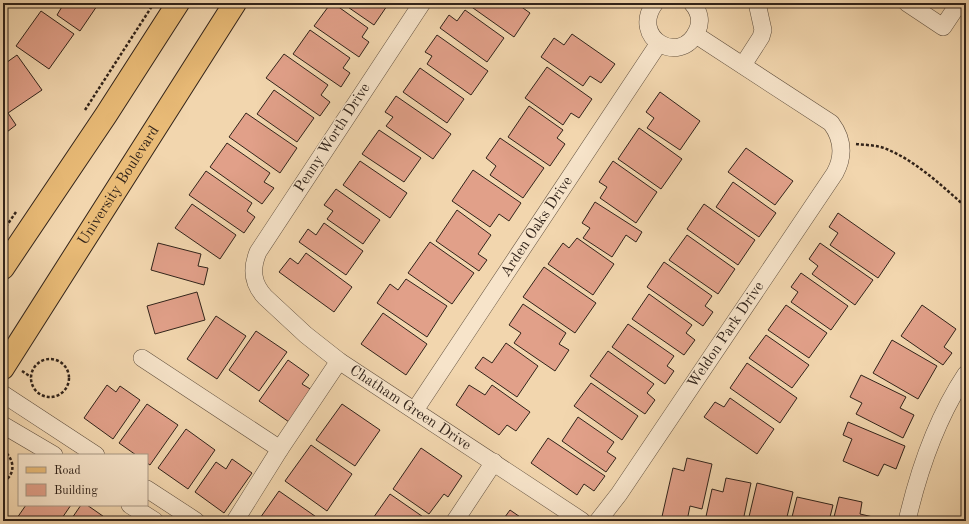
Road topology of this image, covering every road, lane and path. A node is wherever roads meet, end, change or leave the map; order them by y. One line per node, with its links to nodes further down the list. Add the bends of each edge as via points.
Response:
1 (154, 3): 13 (path)
2 (178, 3): 18 (main road)
3 (235, 3): 23 (main road, University Boulevard)
4 (422, 3): 19 (street, Penny Worth Drive, via 258,252 254,261)
5 (692, 3): 10 (street, via 697,9 700,23)
6 (757, 3): 12 (street, via 763,30)
7 (907, 3): 8 (street, via 943,27)
8 (959, 3)
9 (651, 4): 11 (street, via 647,26 652,37)
10 (696, 35): 11 (street, via 681,47 669,48); 12 (street)
11 (659, 43): 26 (street, Arden Oaks Drive)
12 (743, 65): 14 (street, via 831,123 839,135)
13 (82, 115)
14 (841, 144): 15 (path, via 883,147 902,156); 41 (street, Weldon Park Drive, via 840,159 835,173 619,494)
15 (966, 206)
16 (20, 207): 17 (path)
17 (3, 231)
18 (3, 268)
19 (254, 277): 21 (street, Chatham Green Drive, via 257,287 265,297)
20 (142, 358): 28 (street)
21 (338, 361): 26 (street, Chatham Green Drive); 28 (street)
22 (36, 365): 22 (path, via 32,370 31,383 39,393 51,396 66,388 67,371 59,362 47,359)
23 (3, 368)
24 (966, 374): 42 (street, via 927,451)
25 (3, 394): 31 (street)
26 (414, 410): 32 (street, Chatham Green Drive)
27 (3, 425): 30 (street)
28 (280, 449): 38 (street)
29 (3, 450): 33 (path, via 13,465 10,476)
30 (52, 454)
31 (94, 454)
32 (494, 462): 39 (street); 40 (street, Chatham Green Drive)
33 (3, 482)
34 (148, 490): 37 (street)
35 (132, 506): 36 (street)
36 (155, 521)
37 (196, 521)
38 (235, 521)
39 (455, 521)
40 (582, 521)
41 (598, 521)
42 (908, 521)

